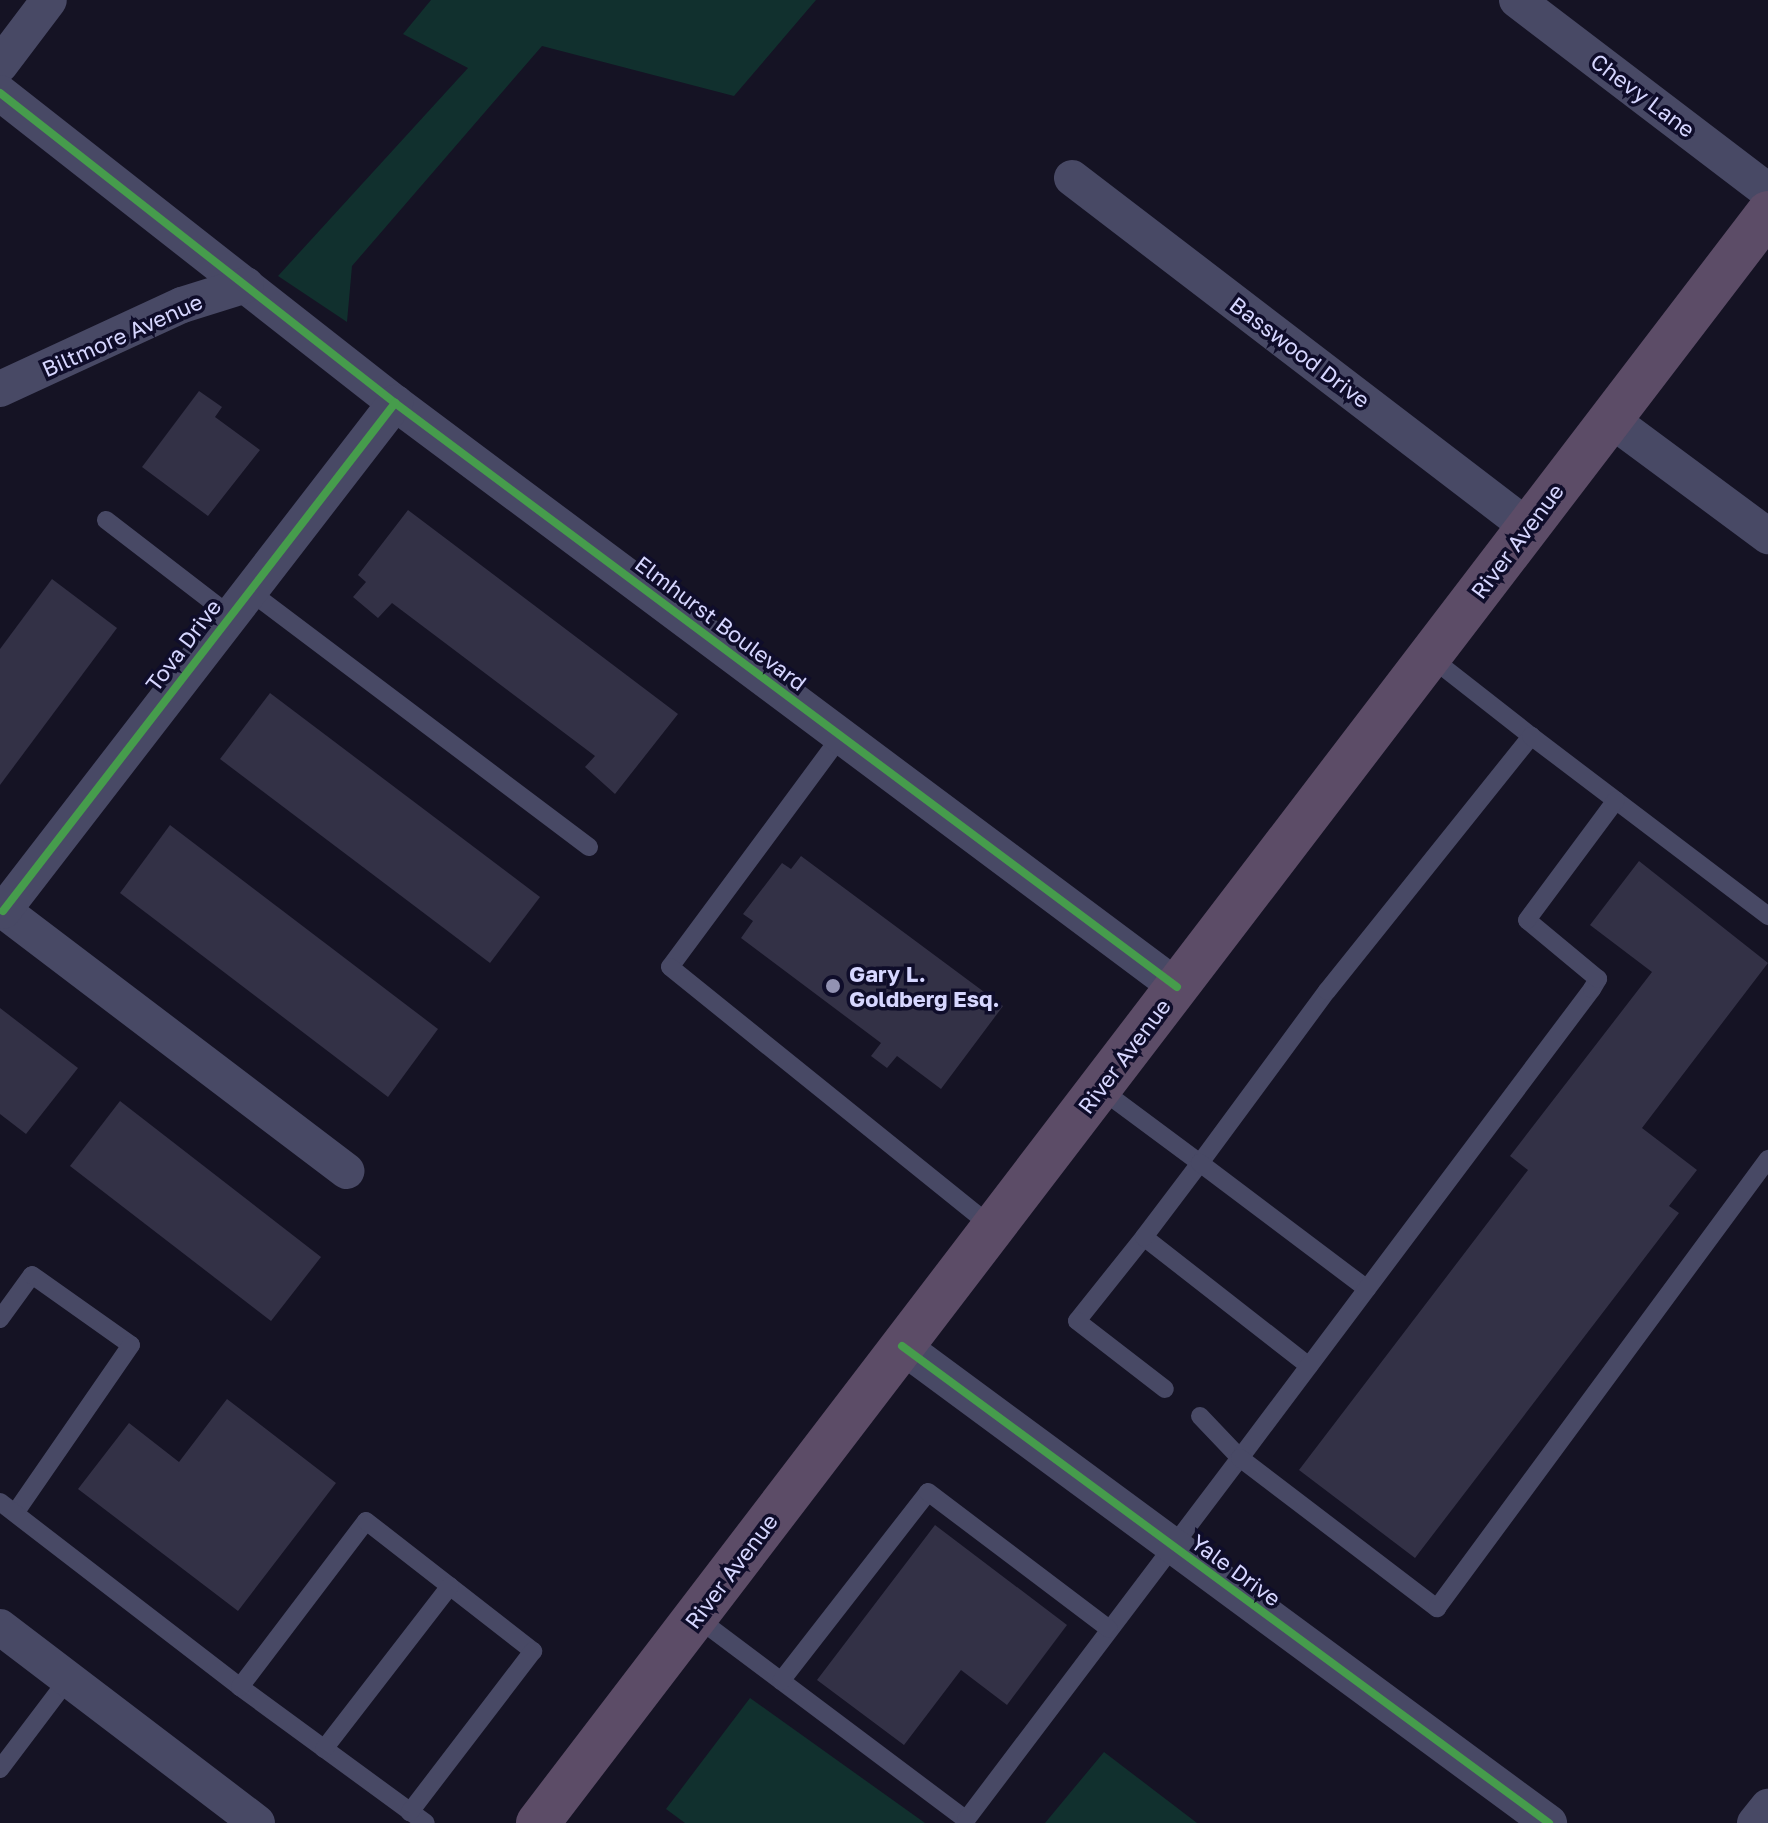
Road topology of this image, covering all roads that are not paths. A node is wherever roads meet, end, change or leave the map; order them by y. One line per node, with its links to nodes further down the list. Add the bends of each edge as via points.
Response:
1 (49, 0): 3 (street)
2 (1517, 0): 6 (street, Chevy Lane)
3 (0, 65)
4 (0, 93): 8 (street, Elmhurst Boulevard)
5 (1072, 178): 13 (street, Basswood Drive)
6 (1768, 191)
7 (1768, 213): 11 (highway, River Avenue)
8 (246, 285): 9 (street, Biltmore Avenue, via 182,305); 10 (street, Elmhurst Boulevard)
9 (0, 389)
10 (395, 403): 15 (street, Tova Drive); 17 (street, Elmhurst Boulevard)
11 (1610, 419): 13 (highway, River Avenue); 14 (street)
12 (106, 520): 15 (lane)
13 (1528, 527): 16 (highway, River Avenue)
14 (1768, 536)
15 (238, 602): 20 (lane); 21 (street, Tova Drive)
16 (1429, 656): 18 (lane); 23 (highway, River Avenue)
17 (841, 736): 23 (street, Elmhurst Boulevard); 28 (lane, via 670,967)
18 (1531, 736): 19 (lane); 26 (lane, via 1327,991)
19 (1616, 800): 22 (lane); 30 (lane, via 1527,920 1598,979)
20 (589, 847)
21 (2, 910): 27 (street, Tova Drive)
22 (1768, 916)
23 (1177, 987): 24 (highway, River Avenue)
24 (1099, 1088): 26 (lane); 28 (highway, River Avenue)
25 (1768, 1159): 36 (lane, via 1437,1608)
26 (1200, 1163): 29 (lane); 30 (lane)
27 (347, 1171)
28 (993, 1228): 32 (highway, River Avenue)
29 (1144, 1237): 33 (lane); 34 (lane, via 1077,1321)
30 (1367, 1289): 33 (lane)
31 (0, 1319): 37 (lane, via 32,1275 131,1345)
32 (902, 1346): 38 (street, Yale Drive); 40 (highway, River Avenue)
33 (1309, 1366): 36 (lane)
34 (1165, 1389)
35 (1200, 1416): 36 (lane)
36 (1240, 1458): 38 (lane)
37 (7, 1507): 45 (lane)
38 (1172, 1545): 42 (lane); 53 (street, Yale Drive)
39 (450, 1586): 45 (lane, via 366,1521); 46 (lane); 49 (lane, via 533,1651)
40 (696, 1617): 44 (lane); 52 (highway, River Avenue)
41 (0, 1627): 43 (street)
42 (1109, 1629): 44 (lane, via 928,1492); 44 (lane, via 966,1820)
43 (68, 1679): 47 (lane); 50 (street)
44 (781, 1681)
45 (240, 1687): 46 (lane)
46 (324, 1749): 49 (lane)
47 (0, 1769)
48 (1768, 1807): 54 (street)
49 (410, 1812): 51 (lane)
50 (257, 1823)
51 (426, 1823)
52 (538, 1823)
53 (1549, 1823)
54 (1755, 1823)

